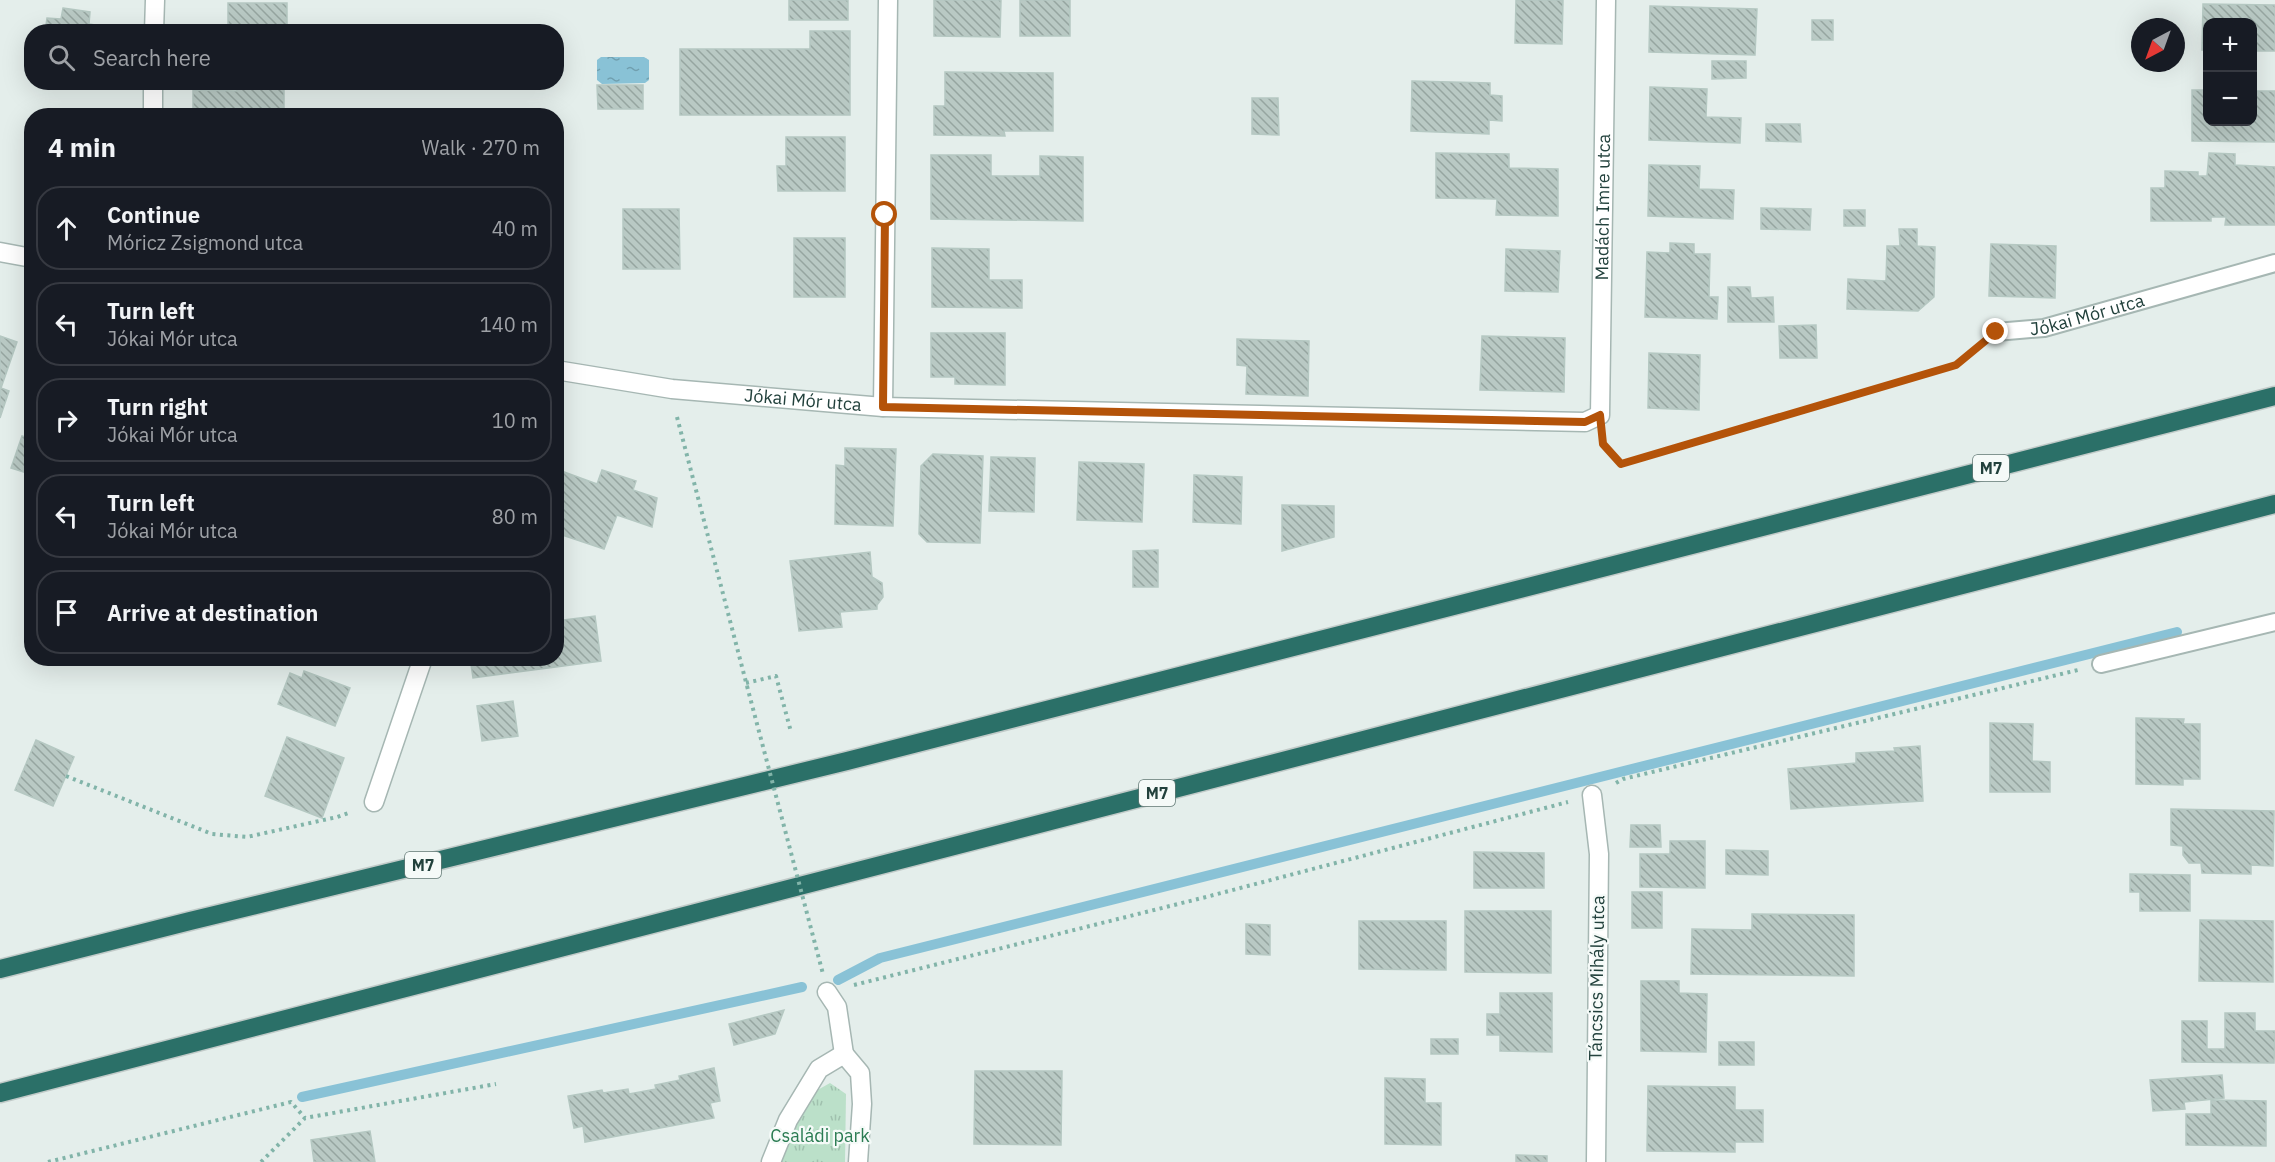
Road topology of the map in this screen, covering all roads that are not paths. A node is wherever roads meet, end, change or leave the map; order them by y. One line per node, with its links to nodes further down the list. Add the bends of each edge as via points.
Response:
1 (154, 0): 4 (street)
2 (888, 0): 13 (street)
3 (1606, 0): 14 (street, Madách Imre utca)
4 (154, 24)
5 (153, 90): 6 (street)
6 (153, 108)
7 (0, 252): 8 (street)
8 (24, 256)
9 (2275, 263): 10 (lane, Jókai Mór utca, via 2044,328)
10 (1996, 332)
11 (564, 371): 13 (street, Jókai Mór utca, via 672,389)
12 (2275, 396): 21 (highway, M7, via 847,761)
13 (883, 407): 14 (street, Jókai Mór utca, via 1585,422)
14 (1600, 415)
15 (2275, 504): 24 (highway, M7)
16 (2275, 622): 17 (lane)
17 (2101, 664)
18 (420, 666): 20 (street)
19 (1592, 795): 27 (street, Táncsics Mihály utca, via 1599,854)
20 (374, 802)
21 (0, 969)
22 (825, 983): 23 (street, via 837,1007)
23 (844, 1054): 25 (street, via 819,1069 788,1120); 26 (street, via 860,1073)
24 (0, 1093)
25 (771, 1162)
26 (858, 1162)
27 (1596, 1162)

